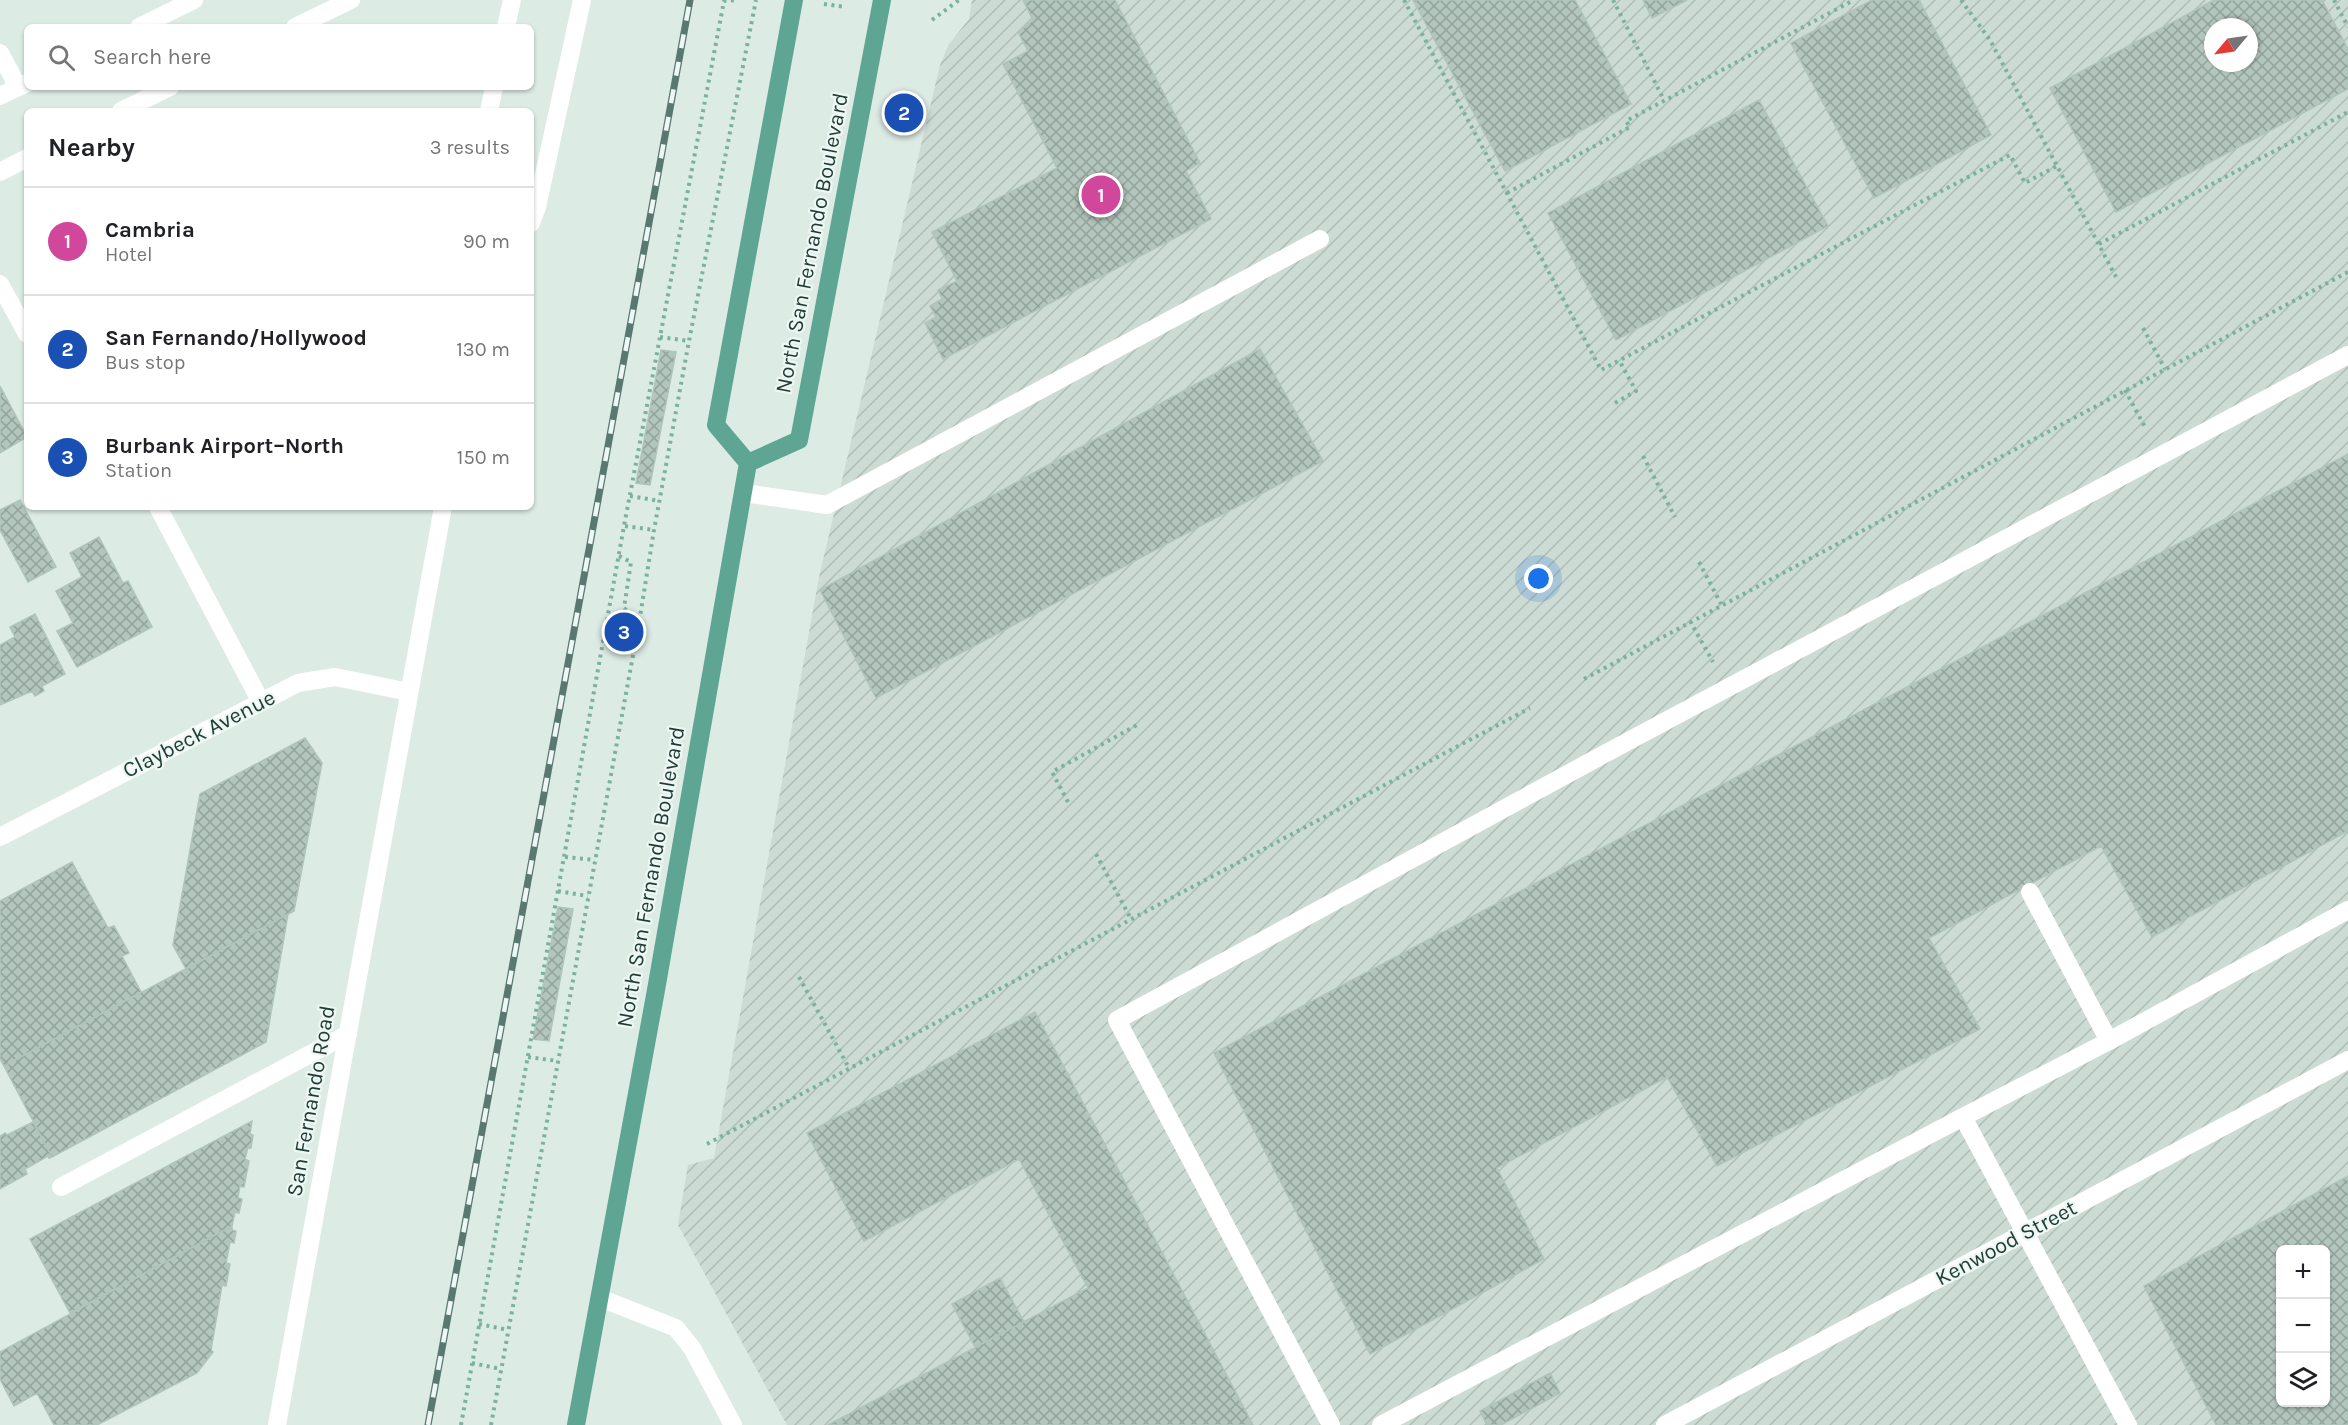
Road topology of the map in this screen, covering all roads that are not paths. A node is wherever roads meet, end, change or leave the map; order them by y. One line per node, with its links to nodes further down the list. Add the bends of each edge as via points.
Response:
1 (194, 0): 7 (street)
2 (351, 0): 8 (street)
3 (512, 0): 9 (street)
4 (582, 0): 19 (street)
5 (794, 0): 24 (main road, via 716,425)
6 (882, 0): 24 (main road, North San Fernando Boulevard, via 799,440)
7 (145, 24)
8 (301, 24)
9 (507, 24)
10 (0, 53): 11 (street)
11 (23, 85): 14 (street)
12 (164, 90): 15 (street)
13 (493, 90): 16 (street)
14 (0, 96)
15 (127, 108)
16 (490, 108)
17 (24, 160): 18 (street)
18 (0, 172)
19 (534, 215)
20 (1320, 239): 25 (street, via 827,505)
21 (0, 284): 22 (street)
22 (24, 328)
23 (2348, 355): 43 (street, via 1606,752 1117,1020)
24 (748, 464): 25 (main road, North San Fernando Boulevard)
25 (744, 494): 39 (main road, North San Fernando Boulevard)
26 (160, 510): 29 (street)
27 (442, 510): 28 (street)
28 (409, 692): 29 (street, Claybeck Avenue, via 335,677 298,683); 33 (street, San Fernando Road)
29 (261, 702): 30 (street, Claybeck Avenue)
30 (0, 837)
31 (2030, 892): 34 (street)
32 (2348, 910): 34 (street)
33 (348, 1034): 37 (street); 40 (street, San Fernando Road)
34 (2109, 1041): 36 (street)
35 (2348, 1060): 38 (street, Kenwood Street)
36 (1963, 1117): 38 (street); 44 (street)
37 (61, 1187)
38 (2024, 1233): 45 (street, Kenwood Street); 46 (street)
39 (600, 1298): 41 (main road); 42 (street, via 676,1328 692,1348)
40 (277, 1425)
41 (576, 1425)
42 (733, 1425)
43 (1331, 1425)
44 (1381, 1425)
45 (1665, 1425)
46 (2128, 1425)

